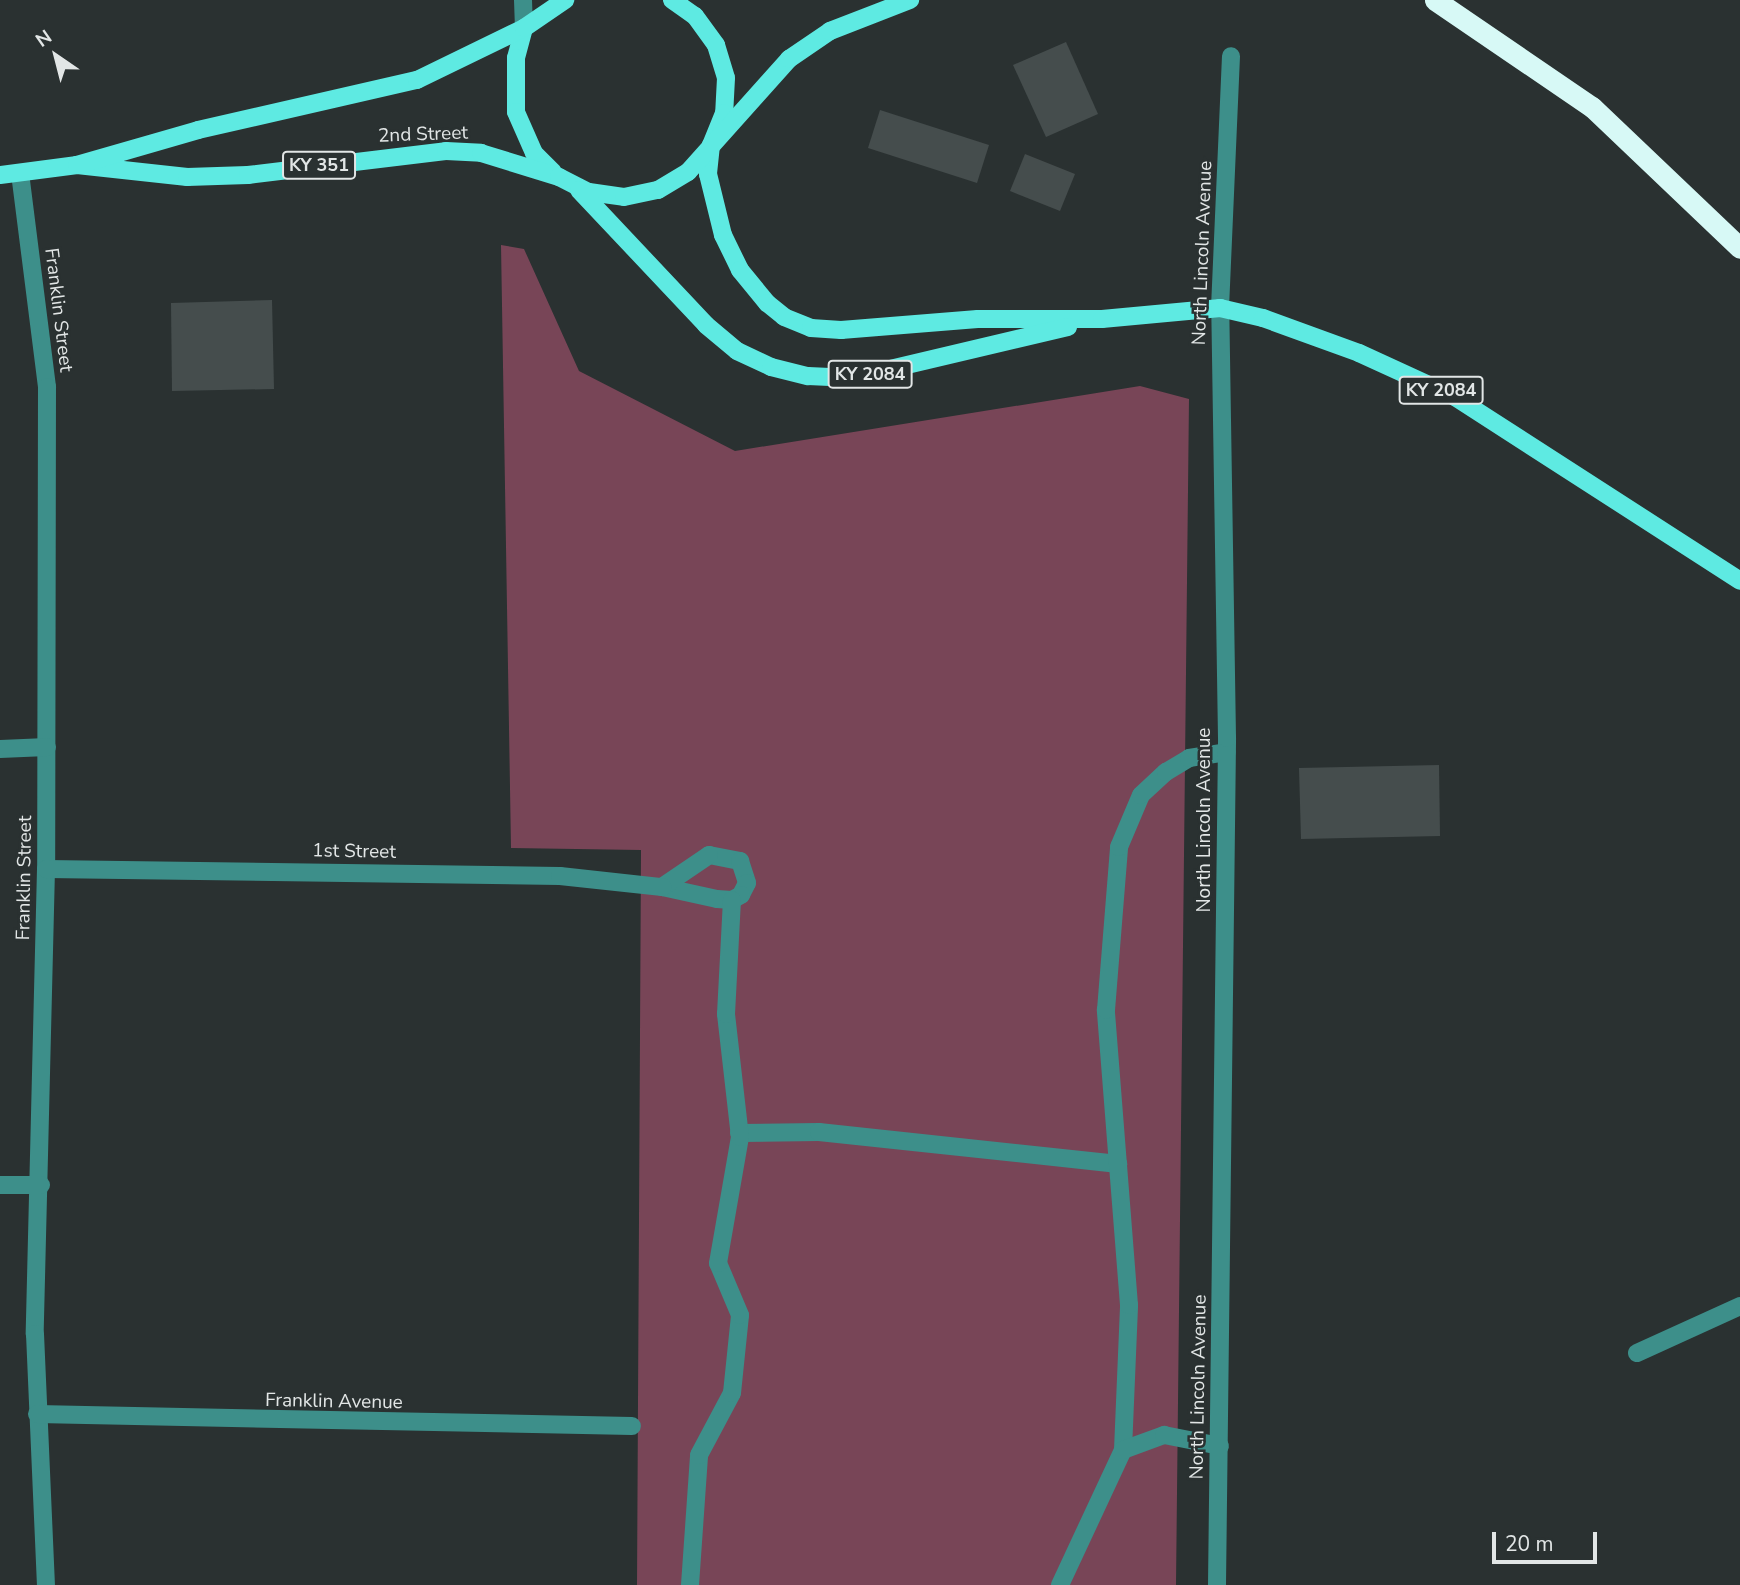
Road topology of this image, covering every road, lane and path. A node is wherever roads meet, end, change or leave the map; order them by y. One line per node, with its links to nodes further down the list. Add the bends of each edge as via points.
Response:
1 (523, 0): 6 (street)
2 (565, 0): 6 (main road, 2nd Street / KY 351)
3 (672, 0): 8 (main road, 2nd Street, via 695,16 716,44 726,78 724,113)
4 (910, 0): 8 (main road, 2nd Street / KY 351, via 831,31 789,59)
5 (1435, 0): 13 (highway, via 1592,107)
6 (524, 28): 9 (main road, 2nd Street / KY 351, via 417,80 198,130); 12 (main road, 2nd Street, via 516,58 516,112 534,153)
7 (1231, 56): 14 (street, North Lincoln Avenue)
8 (711, 145): 12 (main road, 2nd Street / KY 351, via 688,172 658,190 624,197 589,192); 15 (main road, KY 2084, via 708,174 723,234 740,270 766,303 784,317 811,328 841,330 978,318)
9 (77, 165): 10 (main road, 2nd Street / KY 351); 12 (main road, 2nd Street / KY 351, via 187,177 248,175 446,151 481,153)
10 (20, 173): 11 (main road, 2nd Street / KY 351); 17 (street, Franklin Street, via 47,387)
11 (0, 175)
12 (566, 181): 15 (main road, KY 2084, via 706,325 737,351 771,367 808,376 852,378)
13 (1740, 247)
14 (1220, 308): 15 (main road, KY 2084); 16 (main road, KY 2084, via 1311,335 1455,397); 19 (street, North Lincoln Avenue)
15 (1102, 319)
16 (1740, 580)
17 (47, 747): 18 (street); 20 (street, Franklin Street)
18 (0, 749)
19 (1227, 752): 24 (street, via 1189,758 1166,772 1140,795 1119,847 1106,1010); 31 (street, North Lincoln Avenue)
20 (46, 869): 21 (street, 1st Street, via 560,876); 26 (street, Franklin Street)
21 (662, 887): 22 (street, 1st Street); 22 (street, via 709,855 730,857 747,872 747,883)
22 (732, 900): 23 (street, via 726,1014)
23 (739, 1133): 24 (street, via 819,1132); 34 (street, via 718,1263 740,1315 732,1393 699,1455)
24 (1118, 1164): 32 (street, via 1129,1305)
25 (0, 1185): 26 (street)
26 (41, 1185): 29 (street, Franklin Street)
27 (1740, 1306): 28 (street)
28 (1637, 1353)
29 (37, 1414): 30 (street, Franklin Avenue); 33 (street, Franklin Street)
30 (632, 1426)
31 (1220, 1446): 32 (street, via 1164,1435); 36 (street, North Lincoln Avenue)
32 (1123, 1450): 35 (street)
33 (46, 1585)
34 (690, 1585)
35 (1060, 1585)
36 (1217, 1585)

